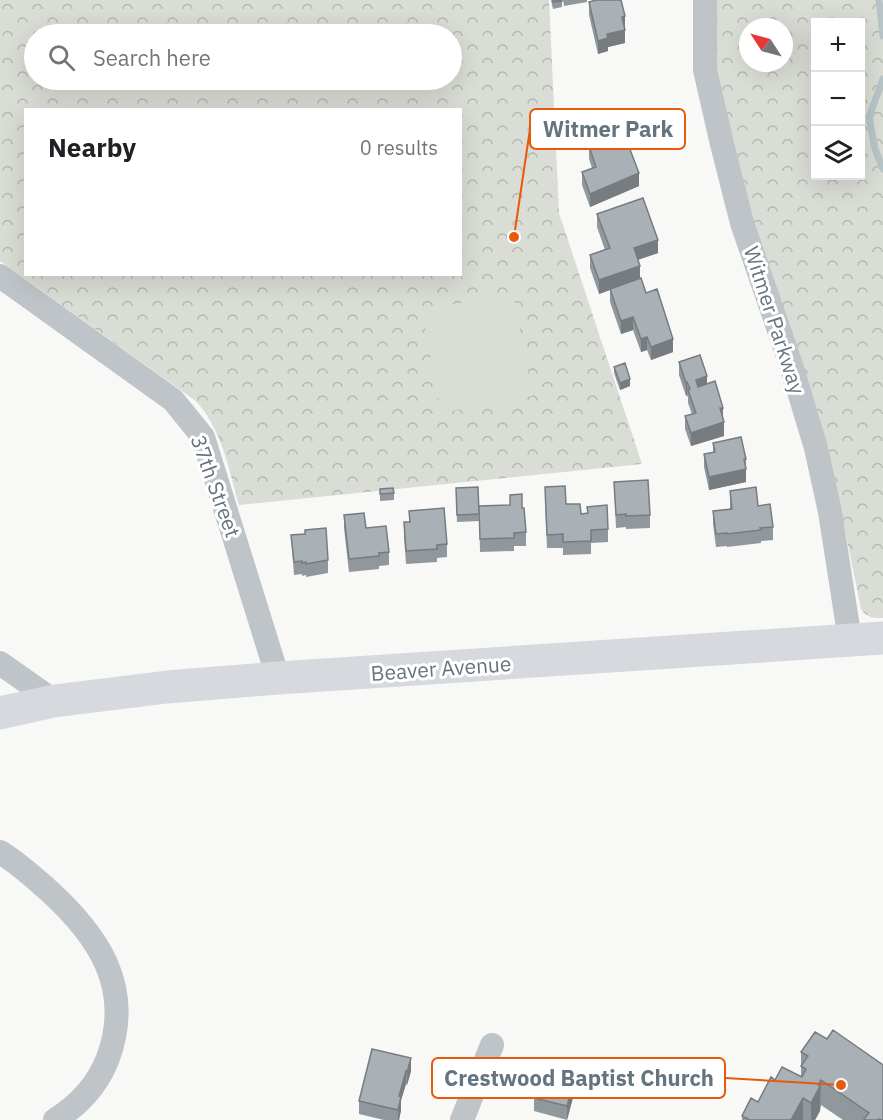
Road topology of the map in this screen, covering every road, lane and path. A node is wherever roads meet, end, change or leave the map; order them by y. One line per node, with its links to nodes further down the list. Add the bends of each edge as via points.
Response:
1 (705, 0): 4 (street, Witmer Parkway, via 705,70 742,223 816,448)
2 (0, 276): 6 (street, 37th Street, via 173,400 203,437)
3 (883, 638): 4 (main road, Beaver Avenue)
4 (850, 640): 6 (main road, Beaver Avenue)
5 (0, 663): 7 (street)
6 (278, 678): 7 (main road, Beaver Avenue)
7 (54, 701): 8 (main road, Beaver Avenue)
8 (0, 713)
9 (0, 852): 11 (street, via 16,861 69,909 97,944 116,993 117,1020 103,1071 88,1093)
10 (492, 1045): 12 (street)
11 (56, 1120)
12 (462, 1120)

